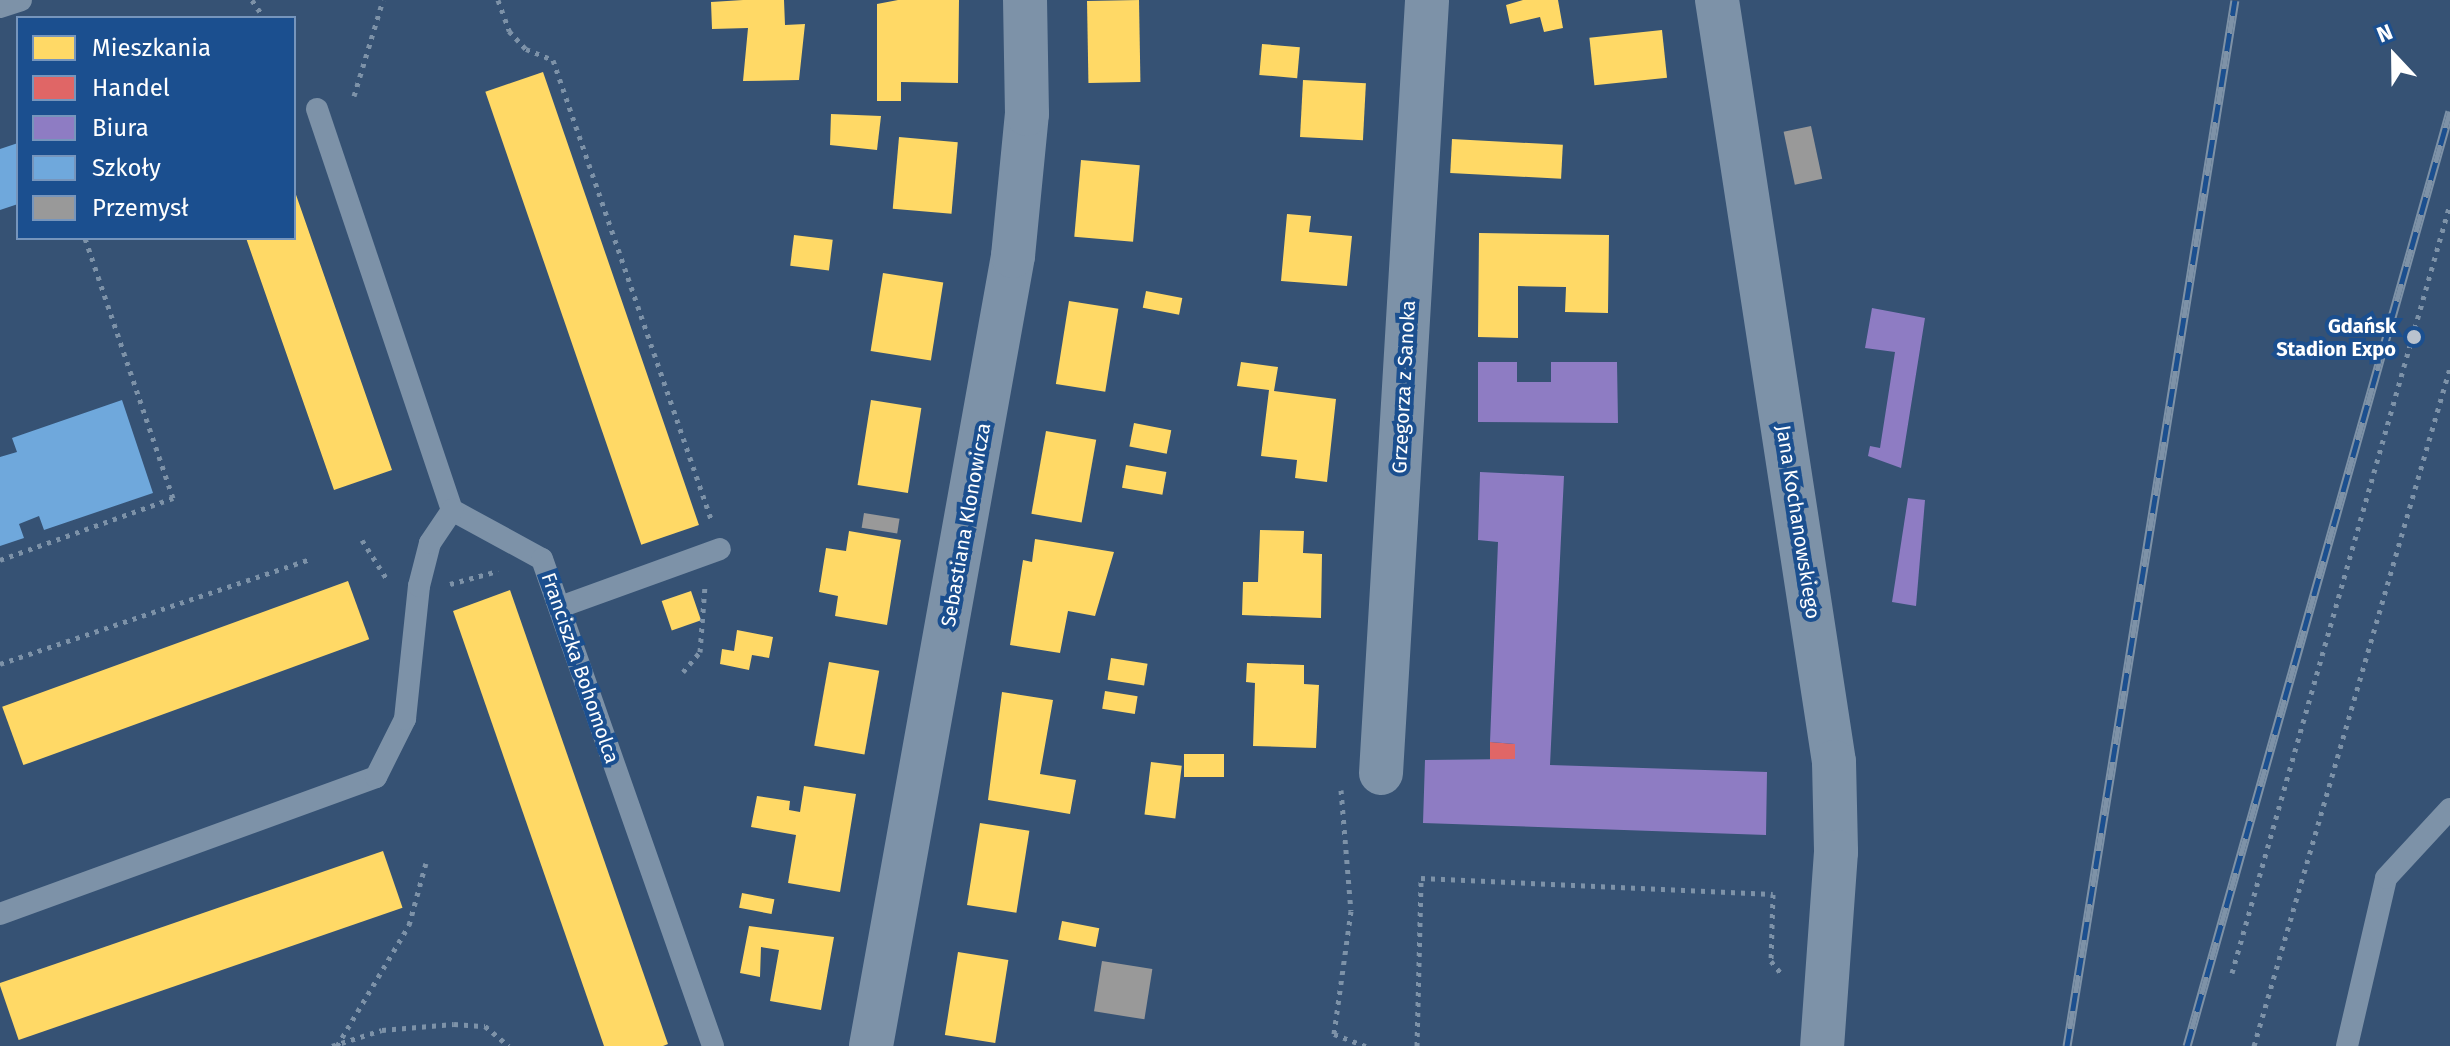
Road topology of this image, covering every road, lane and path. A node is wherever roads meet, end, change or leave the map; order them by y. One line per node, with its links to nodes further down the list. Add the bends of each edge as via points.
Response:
1 (21, 0): 7 (lane)
2 (383, 0): 8 (path)
3 (498, 0): 14 (path, via 509,31 526,49 553,60)
4 (1025, 0): 35 (street, Sebastiana Klonowicza, via 1027,114 1013,256)
5 (1427, 0): 22 (street, Grzegorza z Sanoka)
6 (1717, 0): 38 (street, Jana Kochanowskiego, via 1834,762 1836,852)
7 (0, 7)
8 (354, 96)
9 (317, 109): 13 (lane)
10 (2450, 204): 28 (path)
11 (86, 240): 17 (path, via 173,498)
12 (2450, 368): 39 (path)
13 (452, 510): 16 (lane, Franciszka Bohomolca); 18 (lane, via 430,543)
14 (711, 553): 19 (lane); 21 (path, via 706,629 700,652)
15 (311, 559): 20 (path)
16 (542, 559): 18 (path); 19 (lane, Franciszka Bohomolca)
17 (0, 560)
18 (418, 592): 25 (lane, via 405,719 376,777)
19 (560, 607): 34 (lane, Franciszka Bohomolca)
20 (0, 664)
21 (683, 672)
22 (1361, 773): 36 (path, via 1351,911 1334,1034)
23 (2450, 809): 40 (lane, via 2386,878)
24 (426, 863): 32 (path, via 409,925)
25 (0, 914)
26 (1420, 923): 27 (path); 29 (path, via 1421,878 1773,894 1771,961); 30 (path)
27 (1431, 923)
28 (2232, 973)
29 (1791, 985)
30 (1418, 1026): 31 (path); 37 (path)
31 (1427, 1027)
32 (336, 1045): 33 (path, via 382,1030 454,1024 485,1026)
33 (509, 1046)
34 (713, 1046)
35 (871, 1046)
36 (1366, 1046)
37 (1417, 1046)
38 (1822, 1046)
39 (2254, 1046)
40 (2347, 1046)

